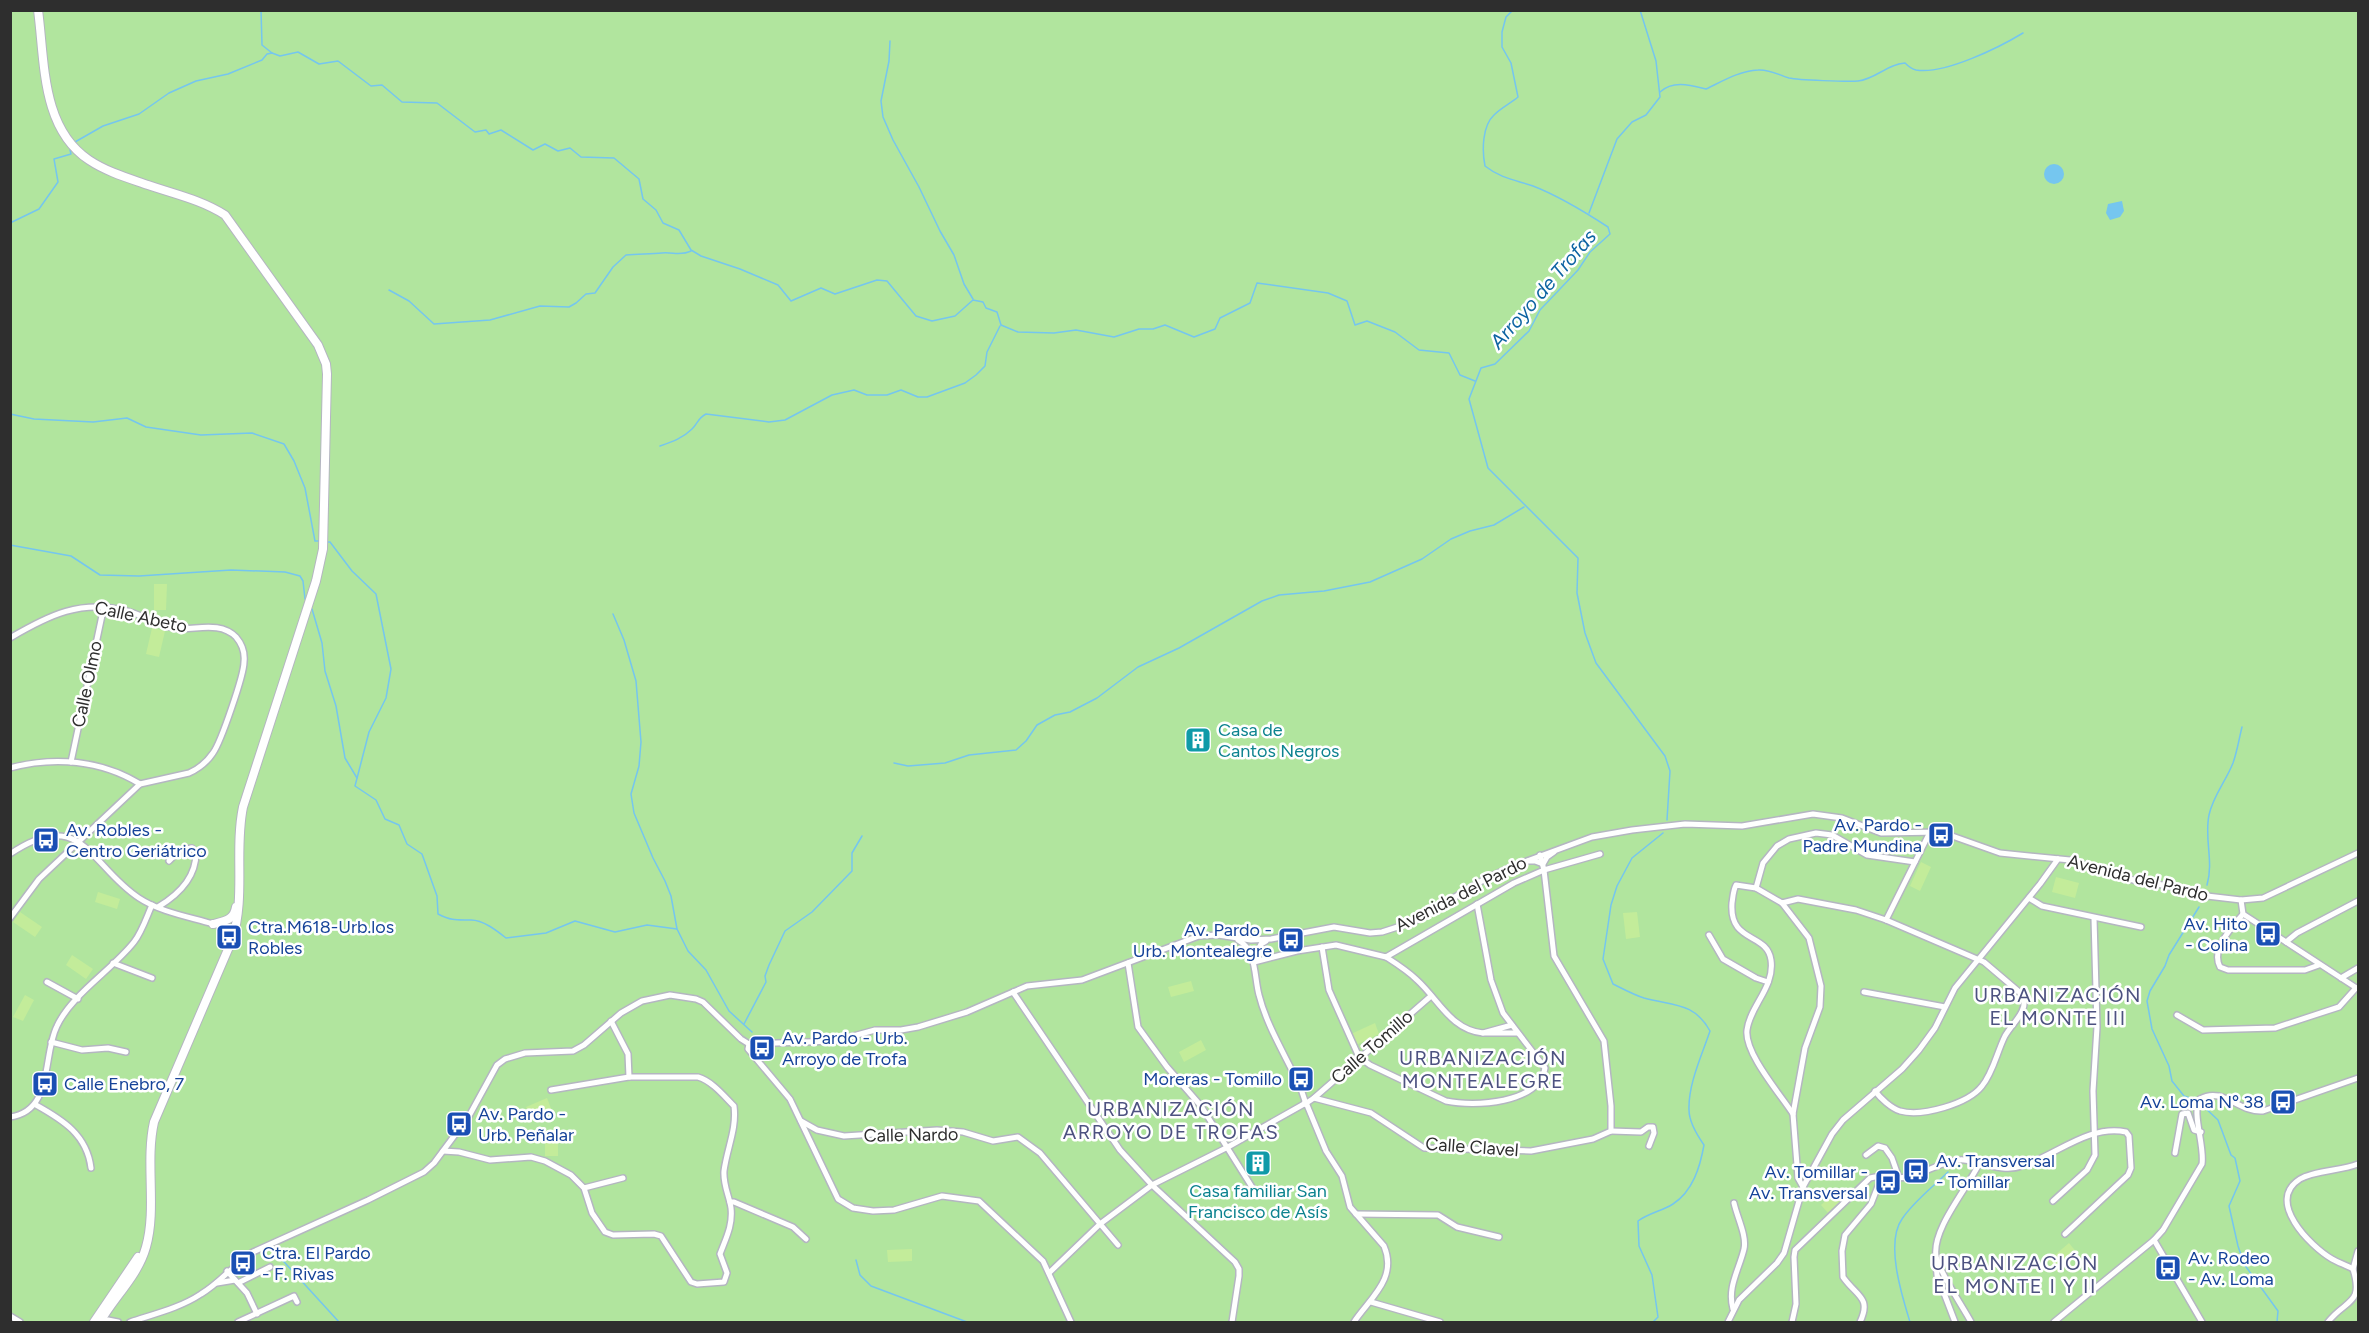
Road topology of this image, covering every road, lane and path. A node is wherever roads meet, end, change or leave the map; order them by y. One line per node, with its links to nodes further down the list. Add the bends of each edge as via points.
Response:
1 (38, 10): 19 (main road, via 52,108 65,138 104,169 225,215 318,345 326,364 323,549 246,795 241,819)
2 (104, 606): 3 (street, Calle Abeto, via 64,610); 4 (street, Calle Olmo); 6 (street, Calle Abeto, via 173,628 221,628 237,639 244,653 244,667 209,759 189,773)
3 (10, 638)
4 (71, 762): 5 (street, via 32,762); 6 (street, via 108,769)
5 (10, 768)
6 (140, 784): 8 (street, Calle Abeto)
7 (1930, 832): 9 (street, Avenida del Pardo, via 1881,833 1842,818 1813,814 1742,826 1685,824 1632,830); 14 (street, Avenida del Pardo, via 1951,835 2000,854); 17 (street)
8 (77, 841): 11 (street, via 48,835); 26 (street, via 132,893); 28 (street, Calle Abeto, via 39,879)
9 (1560, 848): 13 (street, Avenida del Pardo); 18 (street, via 1547,857)
10 (2358, 852): 22 (street, Avenida del Pardo, via 2263,898)
11 (10, 854)
12 (1600, 854): 18 (street)
13 (1540, 855): 16 (street, Avenida del Pardo); 18 (street)
14 (2058, 859): 21 (street); 22 (street, Avenida del Pardo, via 2143,883)
15 (169, 861): 26 (street, via 184,848 192,848 196,853 185,885)
16 (1525, 861): 18 (street, via 1535,861); 37 (street, Avenida del Pardo, via 1398,928 1370,933 1334,927)
17 (1915, 862): 20 (street, via 1867,855 1832,835 1816,833 1777,846 1763,863); 30 (street)
18 (1543, 867): 25 (street); 78 (street, via 1556,963 1604,1041)
19 (239, 880): 31 (main road, via 235,913); 33 (main road)
20 (1756, 888): 24 (street); 52 (street, via 1736,885 1733,920 1770,954)
21 (2029, 898): 29 (street, via 2042,906); 43 (street)
22 (2241, 900): 27 (street)
23 (2358, 901): 39 (street)
24 (1782, 903): 30 (street, via 1798,899); 75 (street, via 1809,938 1821,986 1820,1007 1805,1048)
25 (1477, 904): 42 (street); 61 (street, via 1491,980 1503,1013)
26 (155, 906): 32 (street); 45 (street, via 135,940)
27 (2243, 914): 39 (street); 47 (street, via 2219,949 2220,967 2305,970)
28 (10, 918)
29 (2094, 918): 34 (street); 80 (street)
30 (1886, 920): 43 (street)
31 (227, 923): 32 (main road); 33 (main road); 38 (main road)
32 (213, 924)
33 (237, 924): 38 (main road)
34 (2140, 927)
35 (1207, 935): 40 (street, Avenida del Pardo); 40 (street, via 1239,940); 46 (street, Avenida del Pardo)
36 (1709, 935): 52 (street, via 1723,959)
37 (1271, 939): 40 (street, Avenida del Pardo); 40 (street)
38 (232, 940): 103 (main road, via 154,1122)
39 (2286, 942): 47 (street)
40 (1252, 947): 44 (street)
41 (1322, 947): 42 (street, via 1336,945); 44 (street); 67 (street, via 1329,990)
42 (1386, 957): 56 (street, via 1418,980)
43 (1978, 960): 58 (street, via 1954,988); 71 (street, via 2020,991 2025,1003 1984,1085 1967,1099 1919,1111 1900,1111)
44 (1254, 962): 73 (street, via 1265,1014)
45 (113, 963): 49 (street); 57 (street)
46 (1128, 963): 54 (street, Avenida del Pardo, via 1082,980 1040,983); 83 (street, via 1138,1027)
47 (2319, 964): 50 (street)
48 (2358, 968): 50 (street)
49 (152, 978)
50 (2342, 978): 53 (street)
51 (47, 982): 57 (street)
52 (1768, 982): 75 (street, via 1749,1023 1748,1041)
53 (2357, 989): 59 (street, via 2330,1011 2275,1028 2203,1030)
54 (1013, 992): 65 (street, Avenida del Pardo, via 967,1012 901,1030 875,1030 818,1043); 94 (street, via 1120,1150)
55 (1864, 992): 58 (street)
56 (1431, 996): 62 (street, via 1459,1026); 67 (street, Calle Tomillo)
57 (78, 999): 64 (street, via 57,1026)
58 (1945, 1007): 71 (street, via 1919,1050)
59 (2178, 1015)
60 (611, 1021): 65 (street, via 642,1001 670,995 689,997 704,1002); 68 (street, via 628,1054); 81 (street, via 573,1051 514,1055 497,1065 469,1116)
61 (1512, 1025): 62 (street); 63 (street)
62 (1483, 1033): 63 (street)
63 (1517, 1033): 67 (street, via 1545,1071 1526,1093 1507,1099 1458,1104 1446,1101)
64 (51, 1042): 66 (street, via 82,1050 108,1048); 74 (street)
65 (749, 1044): 77 (street, via 748,1049 790,1099)
66 (126, 1052)
67 (1359, 1057): 72 (street, Calle Tomillo)
68 (629, 1077): 70 (street); 99 (street, via 704,1079 734,1106 736,1120 724,1172)
69 (2358, 1078): 79 (street, via 2263,1111 2219,1096 2203,1097 2196,1107)
70 (551, 1090)
71 (1875, 1091): 95 (street, via 1832,1134)
72 (1314, 1098): 73 (street); 78 (street, Calle Clavel, via 1371,1113 1424,1148 1531,1151 1593,1139)
73 (1306, 1103): 83 (street); 101 (street)
74 (36, 1105): 76 (street, via 28,1112); 90 (street, via 79,1136 86,1146)
75 (1793, 1114): 95 (street, via 1798,1178)
76 (10, 1117)
77 (801, 1121): 102 (street, Calle Nardo, via 817,1130 844,1136 937,1130 963,1132 993,1141 1018,1137 1040,1153); 116 (street, via 838,1199 853,1208 873,1212 942,1196 979,1201 1043,1261)
78 (1611, 1131): 82 (street, Calle Clavel, via 1641,1132 1653,1127)
79 (2200, 1132): 86 (street, via 2194,1130 2188,1113 2182,1114); 107 (street, via 2202,1164)
80 (2095, 1135): 88 (street, via 2022,1167 2007,1169); 98 (street, via 2095,1155 2087,1170); 104 (street, via 2116,1131 2127,1134 2131,1168)
81 (450, 1141): 84 (street); 85 (street)
82 (1649, 1146)
83 (1228, 1147): 94 (street); 97 (street)
84 (443, 1151): 85 (street); 112 (street, via 424,1172)
85 (459, 1152): 96 (street, via 490,1160 531,1157 545,1161 559,1167)
86 (2175, 1153)
87 (1866, 1155): 93 (street, via 1878,1146 1885,1148)
88 (1979, 1164): 93 (street, via 1959,1160); 111 (street, via 1940,1232)
89 (2358, 1164): 114 (street, via 2299,1180 2292,1187 2287,1204 2294,1222 2316,1246)
90 (91, 1168)
91 (1882, 1176): 93 (street); 109 (street, via 1870,1178); 139 (street, via 1871,1204 1843,1242 1843,1278 1865,1305)
92 (623, 1178): 96 (street)
93 (1899, 1178)
94 (1152, 1185): 102 (street); 134 (street, via 1235,1262 1239,1269)
95 (1803, 1187): 109 (street, via 1789,1236)
96 (584, 1188): 99 (street, via 592,1213 605,1232 661,1236 686,1277 697,1284 720,1284 725,1280 727,1273 720,1254 729,1235)
97 (1257, 1195)
98 (2053, 1201)
99 (730, 1202): 106 (street, via 792,1227)
100 (1734, 1203): 121 (street, via 1744,1249)
101 (1356, 1214): 105 (street, via 1438,1215 1456,1227); 124 (street, via 1384,1246 1388,1261 1388,1269)
102 (1100, 1224): 108 (street, Calle Nardo); 116 (street)
103 (150, 1227): 129 (main road, via 136,1261 115,1288); 129 (main road, via 140,1263 109,1308)
104 (2065, 1234)
105 (1499, 1237)
106 (806, 1239)
107 (2154, 1240): 142 (street); 143 (street)
108 (1118, 1245)
109 (1793, 1250): 122 (street); 138 (street, via 1796,1304)
110 (2358, 1251): 114 (street)
111 (1936, 1257): 117 (street); 119 (street)
112 (238, 1262): 115 (street); 118 (street)
113 (270, 1267): 118 (street)
114 (2353, 1269): 144 (street, via 2357,1292)
115 (227, 1272): 118 (street); 120 (street)
116 (1049, 1273): 133 (street)
117 (1944, 1273): 119 (street); 141 (street)
118 (237, 1281): 120 (street); 126 (street)
119 (1939, 1282): 140 (street)
120 (216, 1283): 130 (street, via 189,1301)
121 (1731, 1296): 122 (street); 125 (street)
122 (1739, 1300): 125 (street)
123 (297, 1302): 126 (street, via 294,1296)
124 (1371, 1302): 135 (street); 136 (street)
125 (1732, 1309): 137 (street)
126 (257, 1314): 128 (street)
127 (10, 1316): 131 (street)
128 (250, 1320): 132 (street)
129 (105, 1322)
130 (130, 1322)
131 (20, 1323)
132 (238, 1323)
133 (1071, 1323)
134 (1232, 1323)
135 (1354, 1323)
136 (1440, 1323)
137 (1728, 1323)
138 (1792, 1323)
139 (1860, 1323)
140 (1955, 1323)
141 (1971, 1323)
142 (2054, 1323)
143 (2202, 1323)
144 (2328, 1323)

